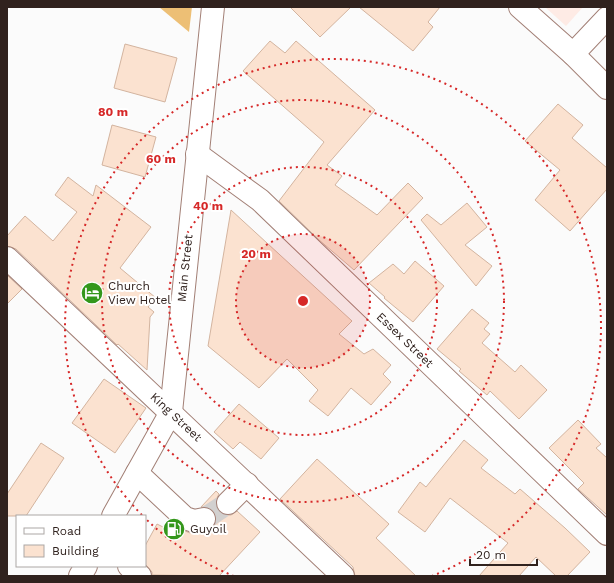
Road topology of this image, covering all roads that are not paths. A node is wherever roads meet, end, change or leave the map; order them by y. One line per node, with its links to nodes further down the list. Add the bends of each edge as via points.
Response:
1 (213, 7): 6 (street, Main Street)
2 (520, 7): 4 (street)
3 (607, 18): 4 (street)
4 (573, 54): 5 (street)
5 (607, 88)
6 (197, 154): 8 (street, Main Street); 14 (street, Essex Street, via 260,200)
7 (7, 258): 8 (street, King Street)
8 (171, 412): 9 (street, Main Street); 10 (street, King Street)
9 (137, 473): 12 (street, Main Street); 13 (street, via 185,518 194,521)
10 (247, 484): 11 (street); 19 (street, King Street)
11 (228, 503)
12 (114, 515)
13 (204, 519)
14 (607, 534)
15 (85, 567): 17 (street)
16 (130, 567): 18 (street)
17 (80, 576)
18 (140, 576)
19 (343, 576)

